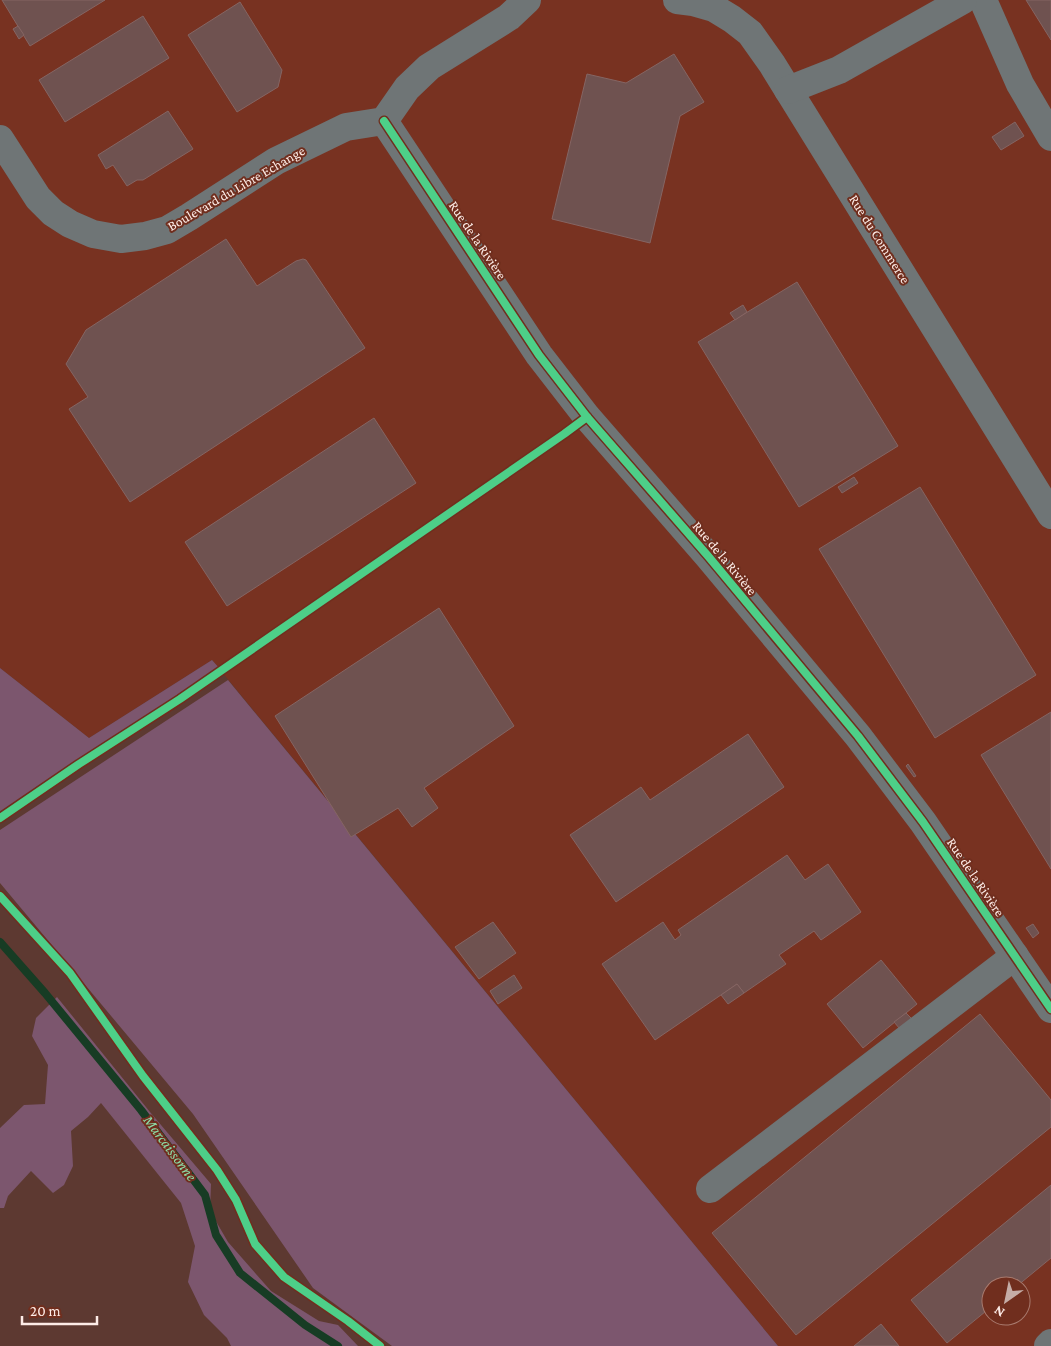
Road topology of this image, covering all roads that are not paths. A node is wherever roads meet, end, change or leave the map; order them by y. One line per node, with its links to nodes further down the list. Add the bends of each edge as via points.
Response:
1 (527, 0): 6 (street, via 508,17 429,67 407,88)
2 (677, 0): 5 (street, Rue du Commerce, via 714,8 750,33)
3 (963, 0): 5 (street, via 839,70)
4 (983, 0): 7 (street, via 1020,84)
5 (788, 90): 9 (street, Rue du Commerce)
6 (384, 120): 8 (street, Boulevard du Libre Echange, via 346,127 276,161 167,230 121,239 94,234 53,213 38,198); 10 (street, Rue de la Rivière, via 539,354 587,417 858,736 923,822)
7 (1051, 137)
8 (0, 139)
9 (1051, 515)
10 (1015, 956): 11 (street, Rue de la Rivière); 12 (street)
11 (1051, 1009)
12 (710, 1189)
13 (1051, 1343): 14 (street)
14 (1048, 1346)

